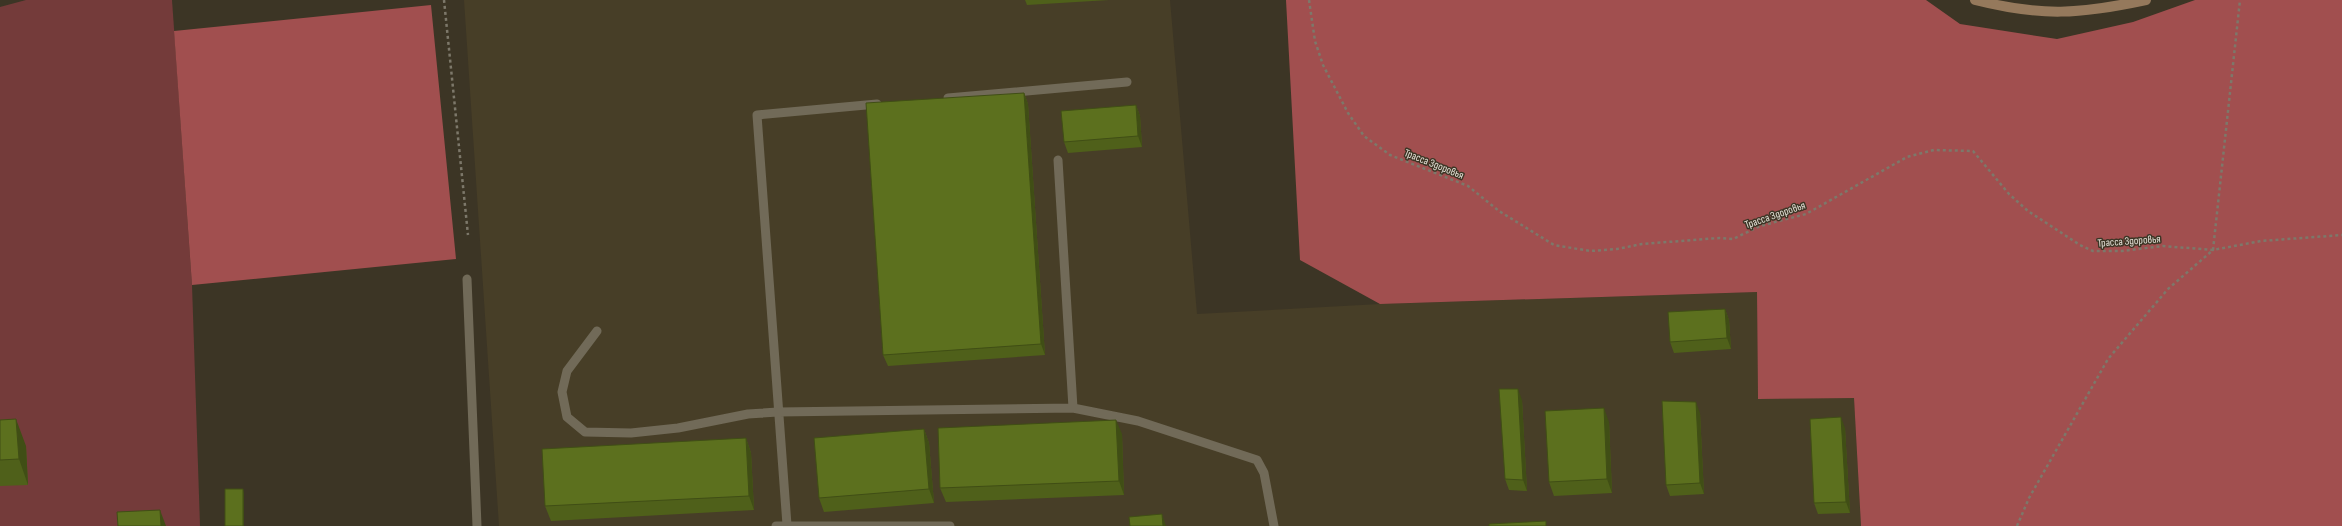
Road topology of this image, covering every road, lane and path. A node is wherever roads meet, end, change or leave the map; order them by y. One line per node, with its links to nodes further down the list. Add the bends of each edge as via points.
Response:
1 (444, 0): 10 (path)
2 (1309, 0): 12 (path, Трасса Здоровья, via 1315,41 1323,65 1348,113 1364,136 1390,155 1468,186 1499,211 1554,245 1590,251 1642,244 1733,239 1760,226 1806,214 1907,157 1934,150 1973,151 2009,194 2028,211 2080,246 2093,251 2122,251 2163,246)
3 (1975, 0): 4 (street, via 2010,9 2056,13 2097,11)
4 (2146, 0)
5 (2240, 0): 12 (path)
6 (1126, 82): 7 (lane)
7 (938, 99)
8 (890, 103): 16 (lane, via 756,115)
9 (1058, 160): 15 (lane)
10 (468, 235)
11 (2342, 235): 12 (path, Трасса Здоровья, via 2261,241)
12 (2213, 250): 22 (path, via 2168,289 2108,359 2029,498)
13 (467, 280): 18 (lane)
14 (597, 331): 16 (lane, via 568,371 562,392 566,417 585,432 631,433 678,428 748,414)
15 (1073, 408): 16 (lane); 21 (lane, via 1138,421 1257,460 1264,472)
16 (778, 412): 17 (lane)
17 (787, 525): 19 (lane); 20 (lane)
18 (477, 526)
19 (776, 526)
20 (950, 526)
21 (1274, 526)
22 (2016, 526)

